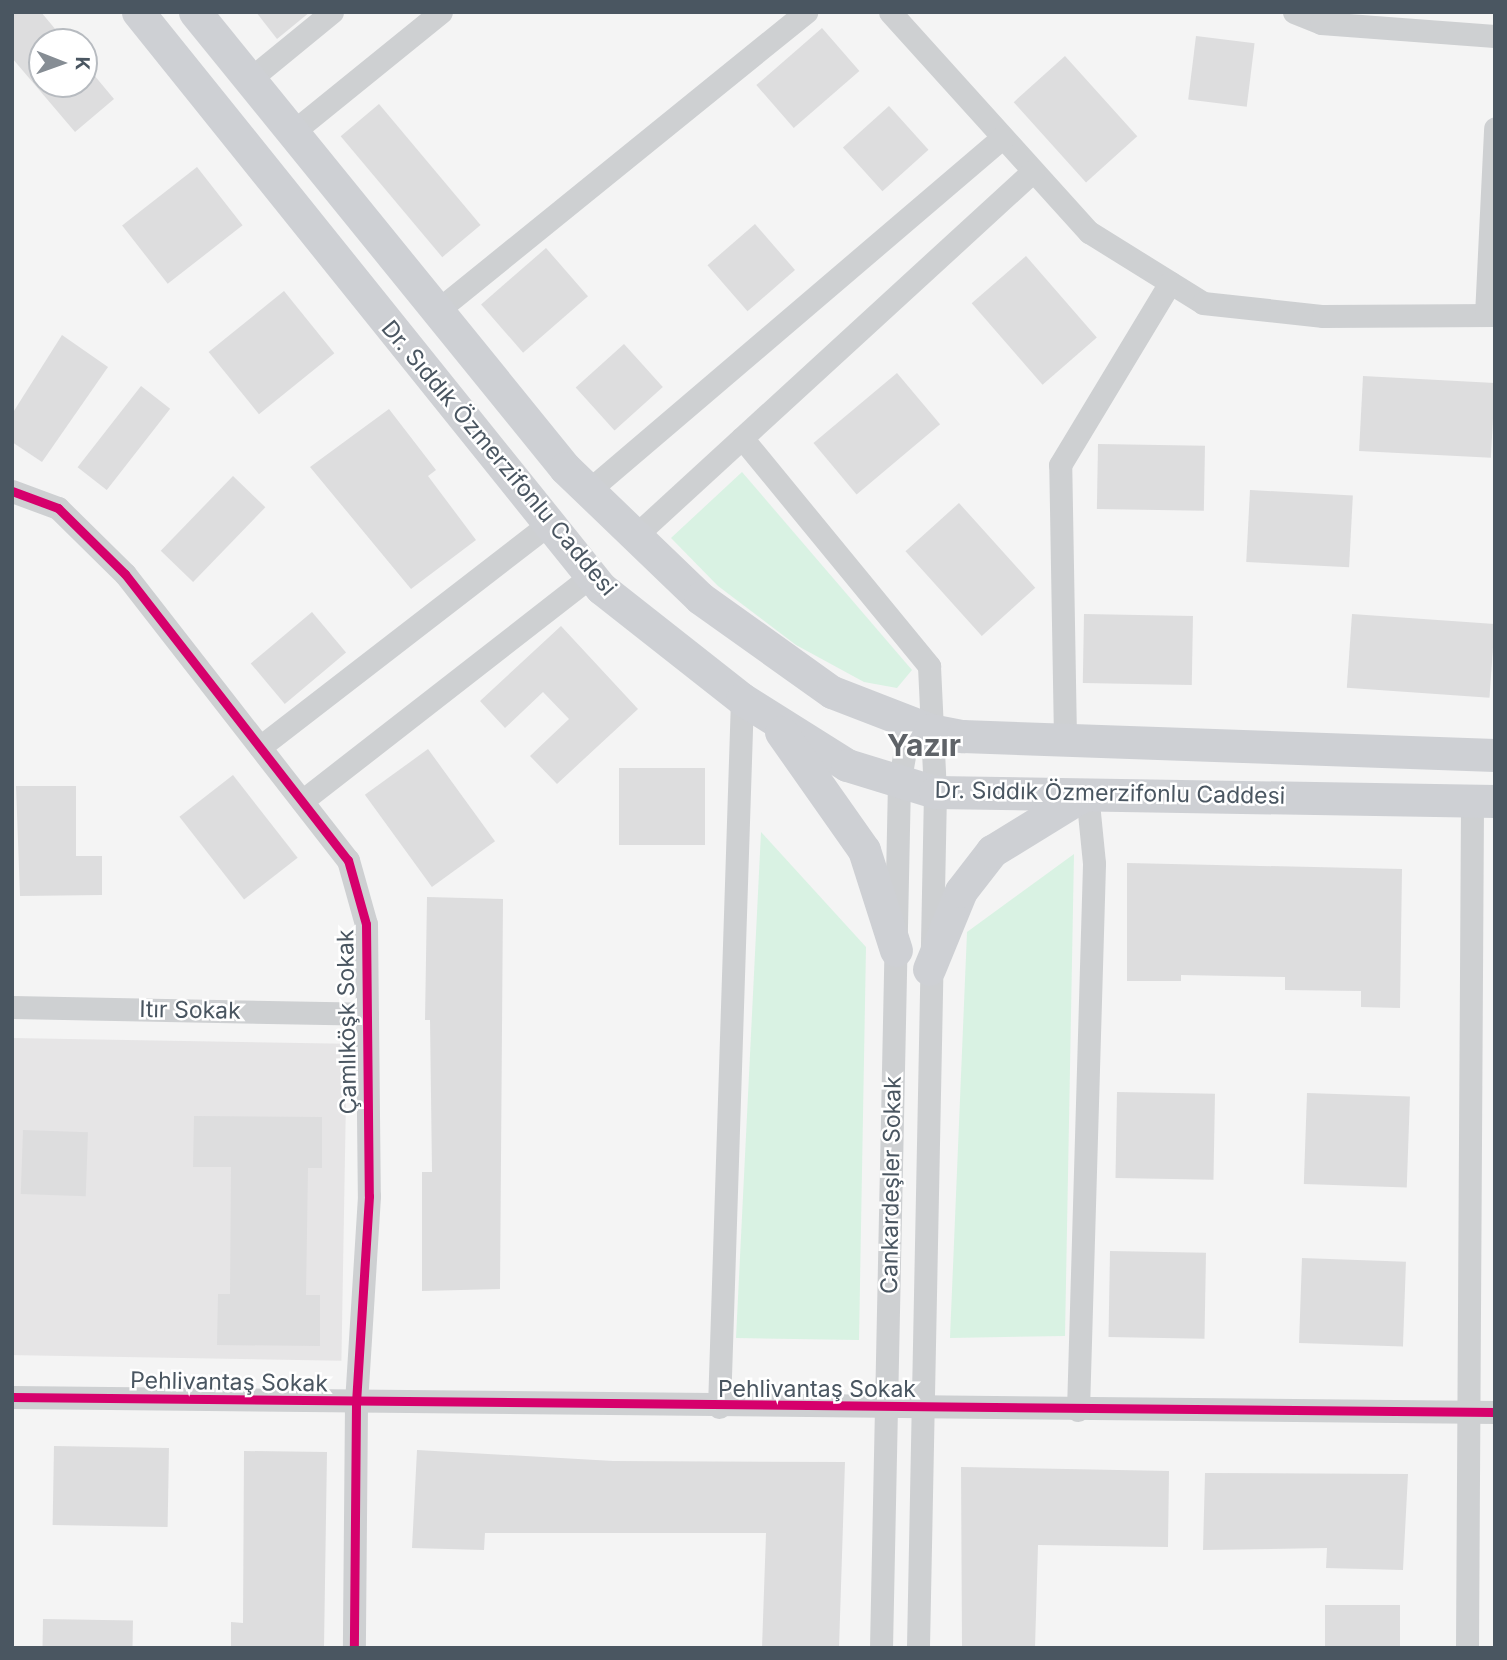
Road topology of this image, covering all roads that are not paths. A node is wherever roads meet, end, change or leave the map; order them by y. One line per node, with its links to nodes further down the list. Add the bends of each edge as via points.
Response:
1 (138, 12): 20 (main road, Dr. Sıddık Özmerzifonlu Caddesi)
2 (195, 12): 9 (main road, Dr. Sıddık Özmerzifonlu Caddesi)
3 (332, 12): 9 (street)
4 (441, 12): 11 (street)
5 (806, 12): 15 (street)
6 (890, 12): 12 (street)
7 (1294, 12): 8 (street, via 1321,23)
8 (1495, 36)
9 (250, 79): 11 (main road, Dr. Sıddık Özmerzifonlu Caddesi)
10 (1495, 128): 16 (street)
11 (294, 131): 15 (main road, Dr. Sıddık Özmerzifonlu Caddesi)
12 (1003, 137): 13 (street); 19 (street)
13 (1033, 171): 14 (street, via 1088,232); 17 (street)
14 (1170, 283): 16 (street, via 1203,303 1323,316); 25 (street, via 1059,465)
15 (438, 310): 19 (main road, Dr. Sıddık Özmerzifonlu Caddesi)
16 (1490, 315)
17 (742, 438): 21 (street); 24 (street, via 929,666)
18 (12, 491): 26 (street, Çamlıköşk Sokak, via 58,508 125,574)
19 (589, 491): 21 (main road, Dr. Sıddık Özmerzifonlu Caddesi)
20 (549, 523): 22 (main road, Dr. Sıddık Özmerzifonlu Caddesi); 26 (street)
21 (635, 536): 24 (main road, Dr. Sıddık Özmerzifonlu Caddesi, via 701,598 832,692)
22 (591, 576): 23 (main road, Dr. Sıddık Özmerzifonlu Caddesi); 31 (street)
23 (755, 707): 28 (main road, Dr. Sıddık Özmerzifonlu Caddesi, via 847,765); 33 (main road, via 864,850); 39 (street)
24 (920, 727): 25 (main road, Dr. Sıddık Özmerzifonlu Caddesi); 28 (street, Cankardeşler Sokak); 29 (street, Cankardeşler Sokak)
25 (1065, 738): 27 (main road, Dr. Sıddık Özmerzifonlu Caddesi)
26 (260, 747): 31 (street, Çamlıköşk Sokak)
27 (1495, 755)
28 (899, 784): 29 (main road, Dr. Sıddık Özmerzifonlu Caddesi); 33 (street, Cankardeşler Sokak)
29 (935, 792): 30 (main road, Dr. Sıddık Özmerzifonlu Caddesi); 34 (street, Cankardeşler Sokak)
30 (1087, 793): 32 (main road, Dr. Sıddık Özmerzifonlu Caddesi); 34 (main road, via 992,851 961,891); 42 (street, via 1094,863)
31 (302, 801): 36 (street, Çamlıköşk Sokak, via 348,860 366,924)
32 (1483, 801): 43 (street)
33 (896, 950): 40 (street, Cankardeşler Sokak)
34 (929, 969): 41 (street, Cankardeşler Sokak)
35 (12, 1007): 36 (street, Itır Sokak)
36 (367, 1013): 38 (street, Çamlıköşk Sokak, via 369,1196)
37 (12, 1397): 38 (street, Pehlivantaş Sokak)
38 (356, 1404): 39 (street, Pehlivantaş Sokak); 45 (street, Çamlıköşk Sokak)
39 (719, 1407): 40 (street, Pehlivantaş Sokak)
40 (886, 1409): 41 (street, Pehlivantaş Sokak); 46 (street, Cankardeşler Sokak)
41 (924, 1409): 42 (street, Pehlivantaş Sokak); 47 (street, Cankardeşler Sokak)
42 (1078, 1410): 43 (street, Pehlivantaş Sokak)
43 (1468, 1412): 44 (street, Pehlivantaş Sokak); 48 (street)
44 (1495, 1412)
45 (354, 1648)
46 (881, 1648)
47 (918, 1648)
48 (1466, 1648)

